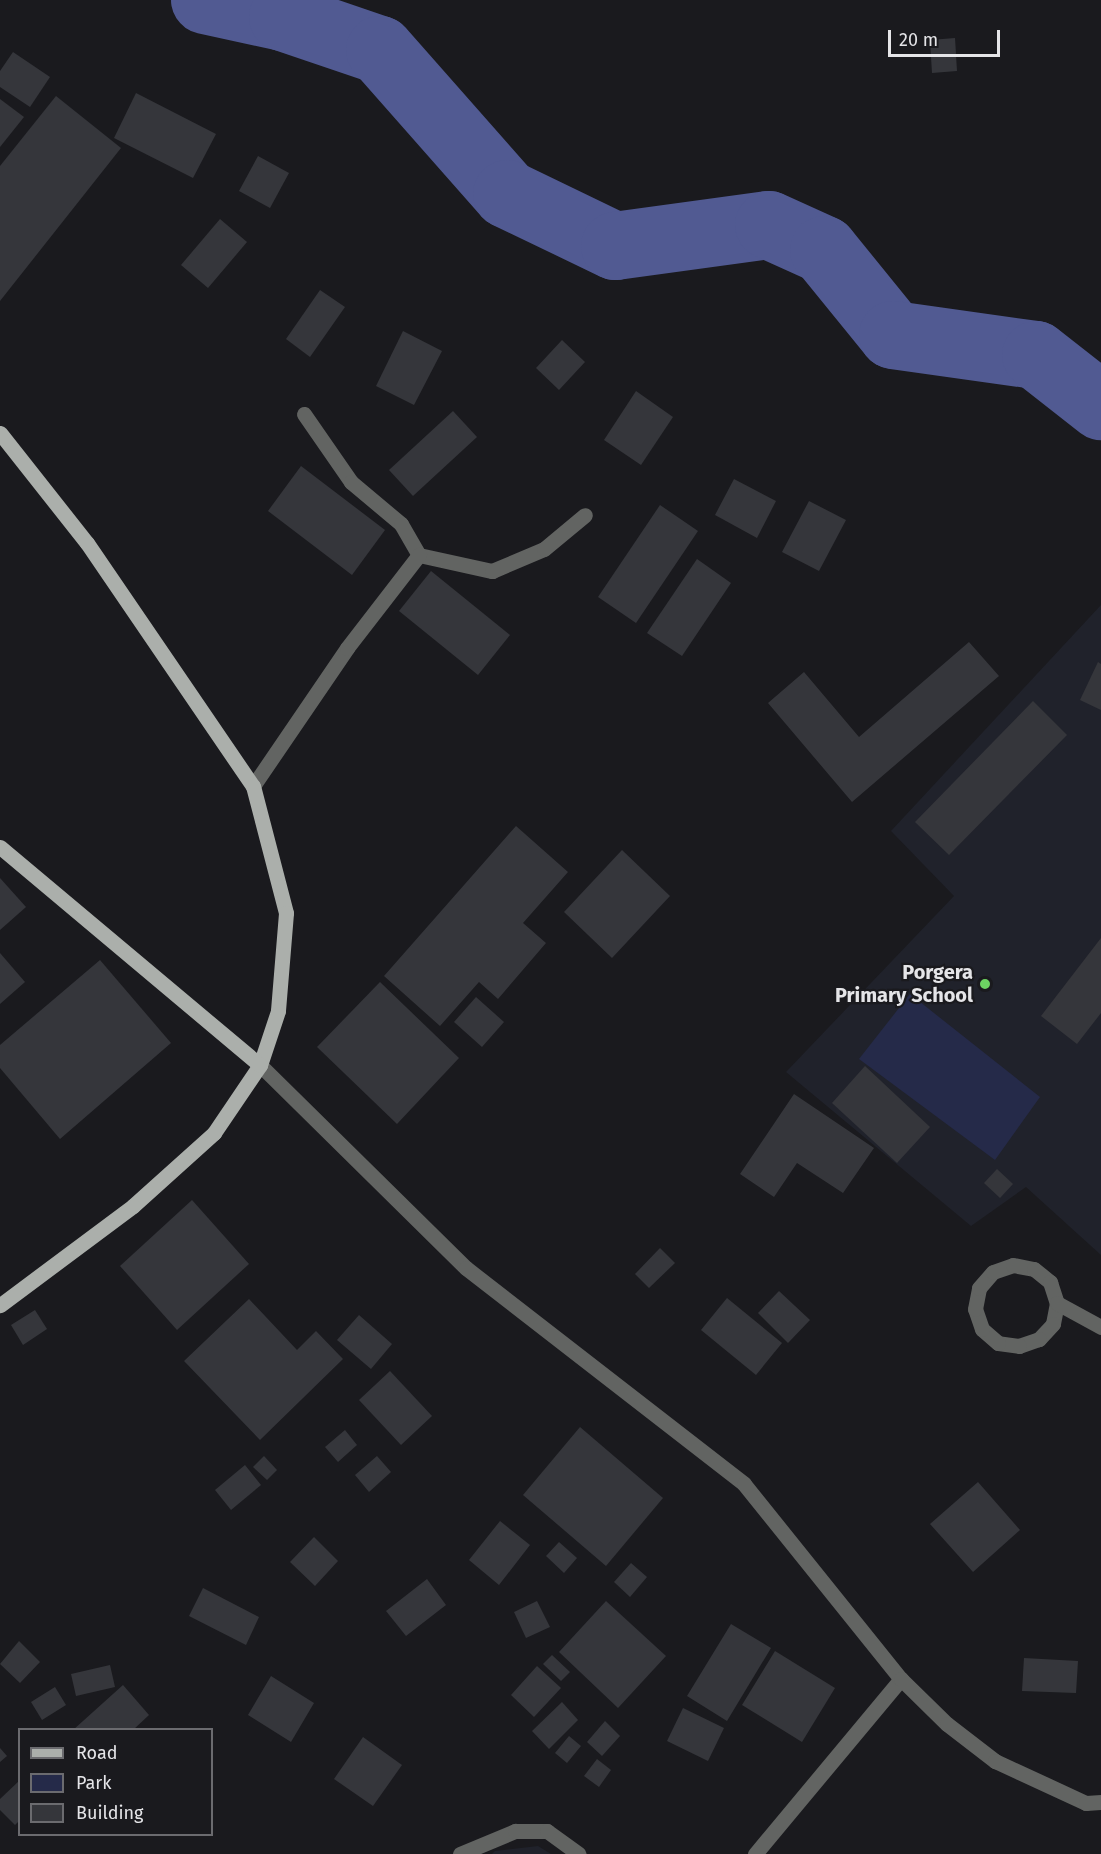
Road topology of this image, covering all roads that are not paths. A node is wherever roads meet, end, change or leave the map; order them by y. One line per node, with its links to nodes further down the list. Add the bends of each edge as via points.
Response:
1 (304, 414): 4 (street, via 351,482 401,524)
2 (0, 433): 5 (main road, via 87,543)
3 (585, 515): 4 (street, via 544,549 492,571)
4 (419, 555): 5 (street, via 346,648)
5 (253, 786): 7 (main road, via 286,913 279,1011)
6 (0, 847): 7 (main road)
7 (260, 1065): 9 (main road, via 214,1133 133,1206); 11 (street, via 466,1268 744,1484)
8 (1057, 1303): 8 (street, via 1053,1324 1039,1339 1019,1346 998,1343 982,1329 975,1309 979,1288 993,1272 1013,1265 1034,1269 1050,1282); 10 (street)
9 (0, 1305)
10 (1101, 1326)
11 (901, 1679): 12 (street, via 995,1761 1086,1803); 15 (street)
12 (1101, 1802)
13 (460, 1854): 14 (street, via 515,1831 547,1831)
14 (579, 1854)
15 (755, 1854)

